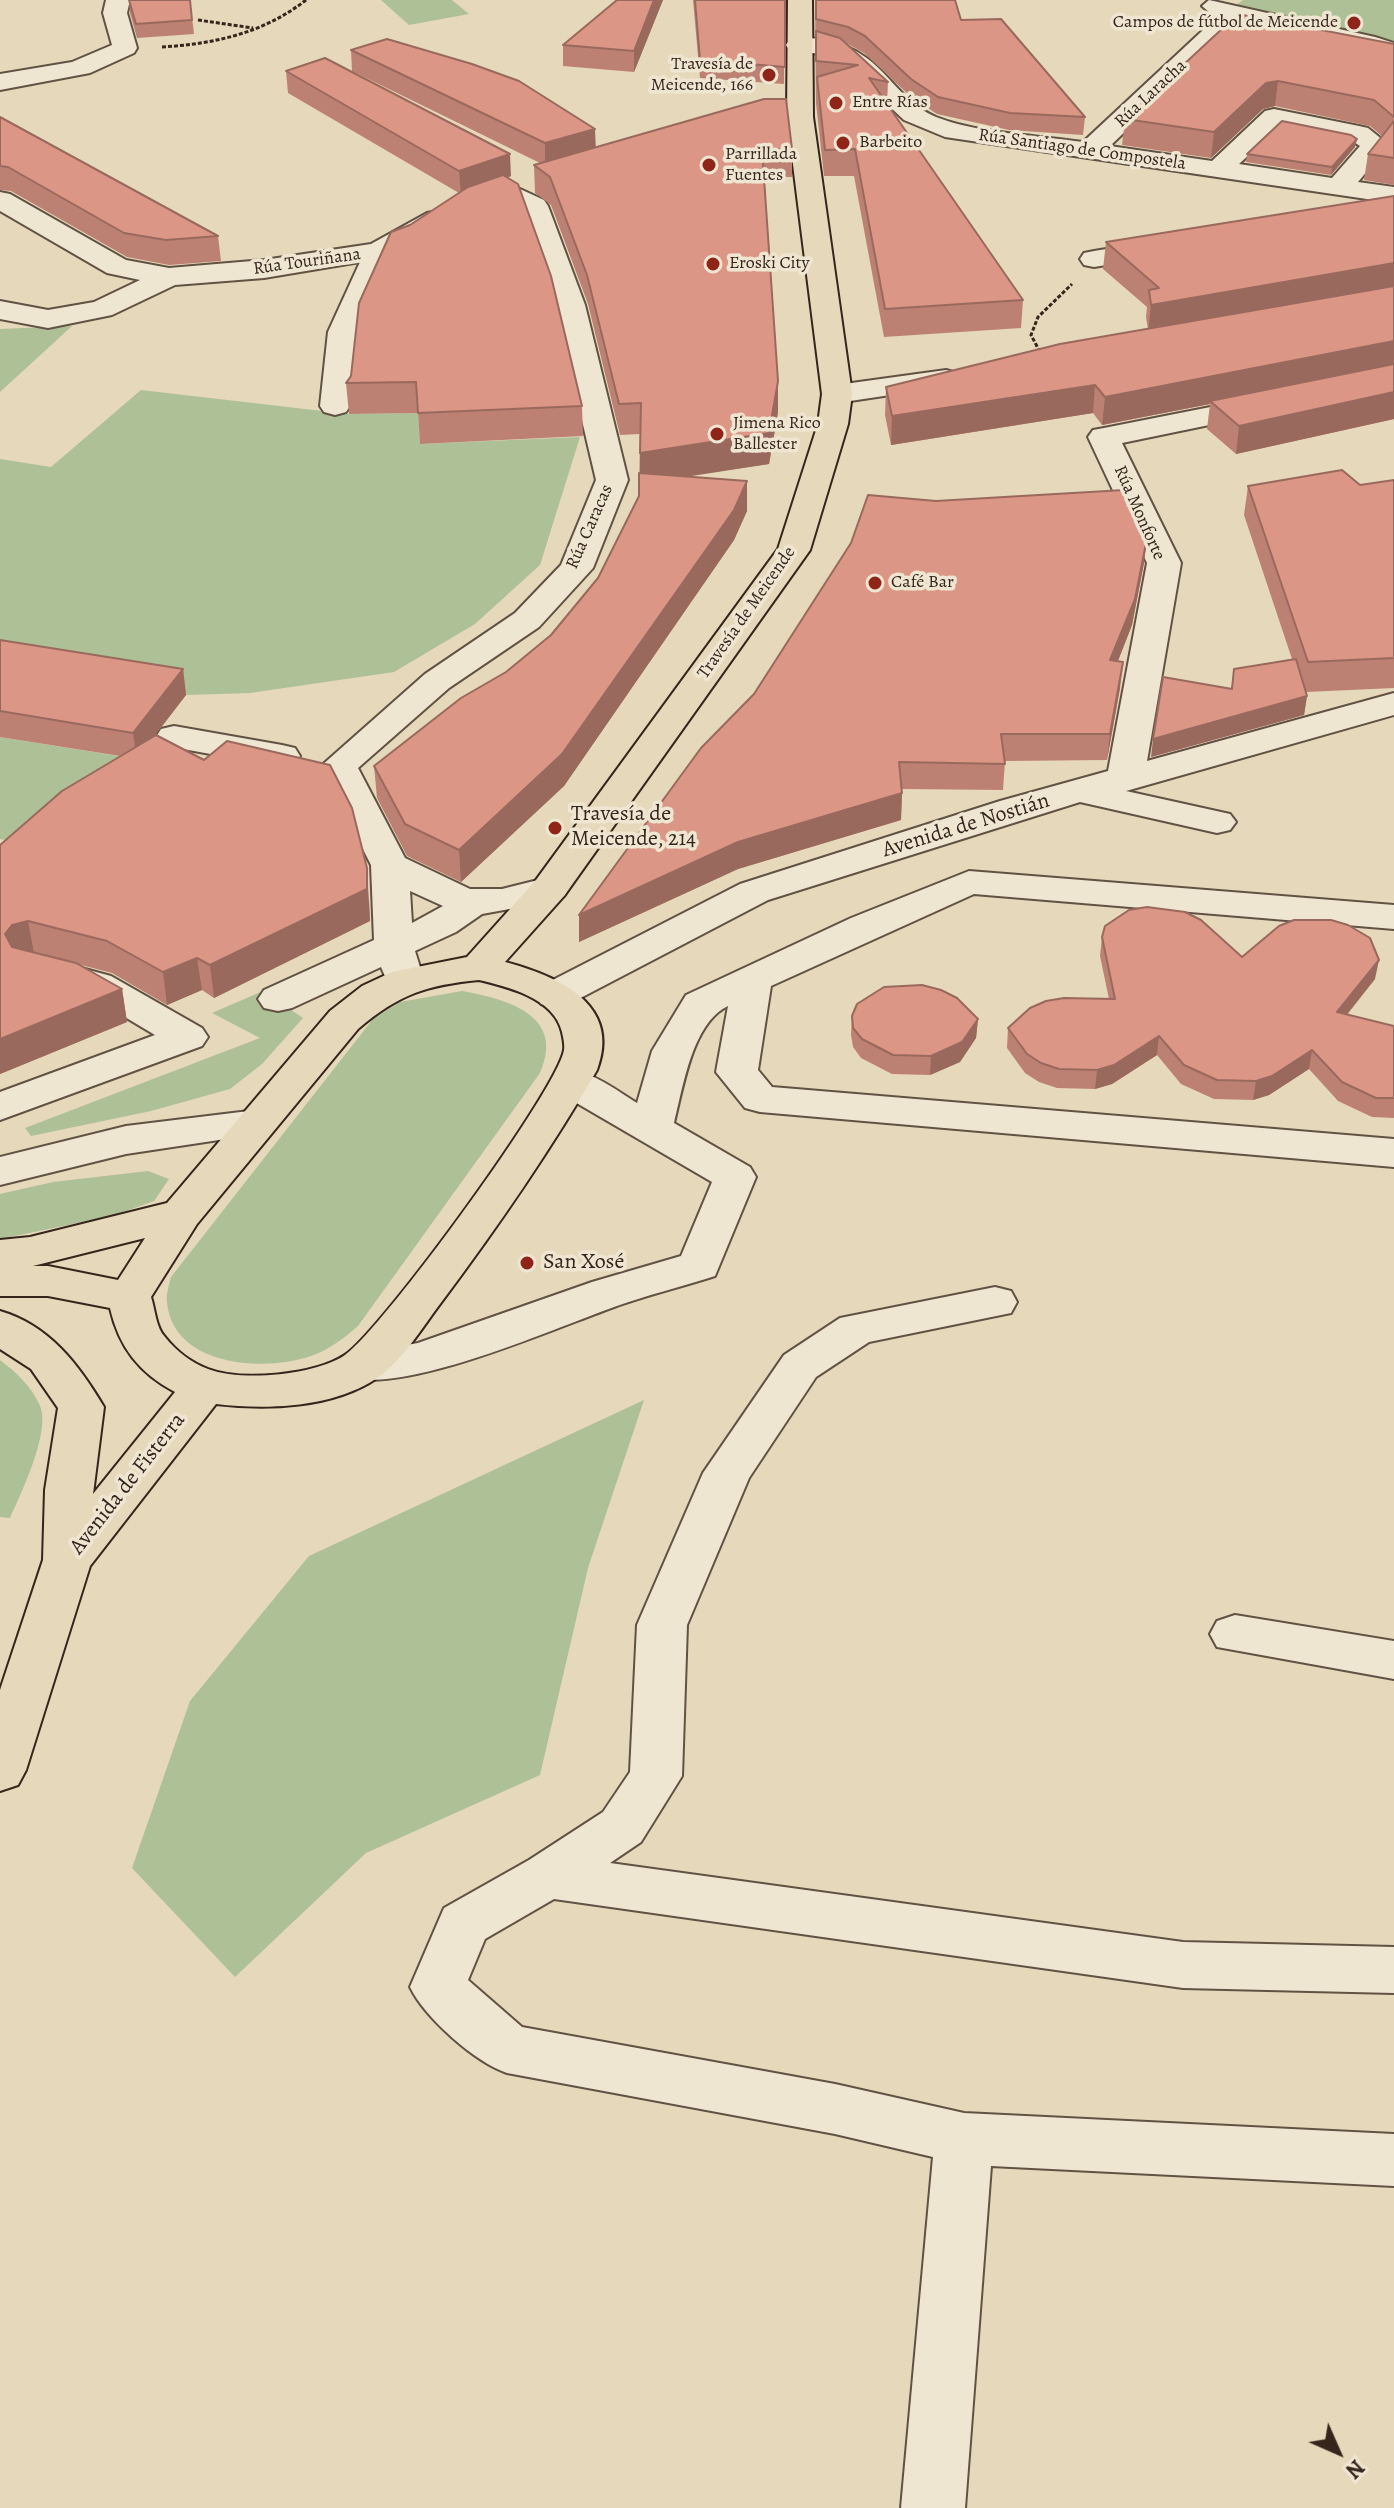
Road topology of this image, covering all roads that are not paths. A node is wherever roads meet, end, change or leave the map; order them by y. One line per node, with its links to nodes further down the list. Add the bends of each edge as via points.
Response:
1 (118, 0): 6 (street, via 115,13 125,48 86,66)
2 (800, 0): 4 (main road, Travesía de Meicende)
3 (1218, 3): 5 (street); 7 (street, Rúa Laracha, via 1231,17)
4 (798, 45): 7 (street, Rúa Santiago de Compostela, via 825,45 852,56 909,112 930,124); 24 (main road, Travesía de Meicende, via 787,117)
5 (1394, 51)
6 (0, 82)
7 (1089, 151): 8 (street, Rúa Santiago de Compostela)
8 (1218, 170): 10 (street, Rúa Santiago de Compostela); 10 (street, via 1274,117 1359,134 1376,145)
9 (542, 178): 12 (street, Rúa Touriñana)
10 (1338, 187): 11 (street, Rúa Santiago de Compostela)
11 (1394, 195)
12 (482, 199): 18 (street, Rúa Touriñana); 29 (street, Rúa Caracas, via 534,206 570,305 612,480 576,568 527,620 437,681)
13 (0, 200): 21 (street, Rúa Touriñana, via 117,267)
14 (1394, 211): 15 (street)
15 (1363, 216)
16 (1196, 243): 19 (street)
17 (223, 246): 20 (street)
18 (379, 251): 20 (street, Rúa Touriñana); 26 (street, via 343,332)
19 (1094, 259)
20 (264, 269): 21 (street, Rúa Touriñana)
21 (169, 277): 22 (street, via 102,309 48,319)
22 (0, 310)
23 (970, 375): 24 (street)
24 (837, 394): 34 (main road, Travesía de Meicende, via 833,424 794,550)
25 (1287, 400): 30 (street, Rúa Monforte, via 1104,437 1164,563)
26 (335, 406)
27 (1394, 704): 30 (street, Avenida de Nostián)
28 (174, 737): 29 (street)
29 (339, 766): 33 (street)
30 (1125, 780): 31 (street, Avenida de Nostián)
31 (1082, 791): 32 (street); 41 (street, Avenida de Nostián, via 754,892)
32 (1217, 822)
33 (390, 865): 35 (street); 37 (street)
34 (550, 888): 35 (street, via 512,901); 39 (main road, Travesía de Meicende)
35 (472, 903): 37 (street)
36 (1394, 917): 40 (street, via 969,882)
37 (399, 962): 39 (main road); 42 (street); 45 (main road)
38 (33, 968): 44 (street, via 97,984 188,1037)
39 (479, 968): 41 (main road, via 532,980)
40 (752, 980): 46 (street, via 700,1004 672,1051); 47 (street, via 737,1072 760,1099)
41 (555, 995): 43 (main road, via 578,1018 586,1052)
42 (278, 999)
43 (571, 1082): 46 (street); 55 (main road, via 409,1315)
44 (0, 1107)
45 (257, 1123): 48 (street, via 126,1140); 49 (main road)
46 (652, 1126): 55 (street, via 735,1177 699,1266 423,1358)
47 (1394, 1153)
48 (0, 1171)
49 (182, 1214): 50 (main road); 52 (main road)
50 (0, 1255)
51 (0, 1281): 52 (main road, via 48,1281)
52 (129, 1297): 56 (main road, via 144,1344 176,1374)
53 (995, 1302): 61 (street, via 856,1329 800,1366 727,1473 662,1625 656,1776 622,1827)
54 (0, 1327): 57 (main road, via 47,1358 81,1407 69,1490)
55 (364, 1366): 56 (main road, via 321,1385 251,1391)
56 (206, 1385): 57 (main road, Avenida de Fisterra)
57 (67, 1560): 60 (main road, Avenida de Fisterra)
58 (1235, 1634): 59 (street)
59 (1394, 1660)
60 (0, 1770)
61 (548, 1876): 62 (street, via 1183,1965); 63 (street, via 463,1924 438,1987 507,2049 835,2109)
62 (1394, 1970)
63 (964, 2139): 64 (street); 65 (street)
64 (1394, 2160)
65 (933, 2508)

